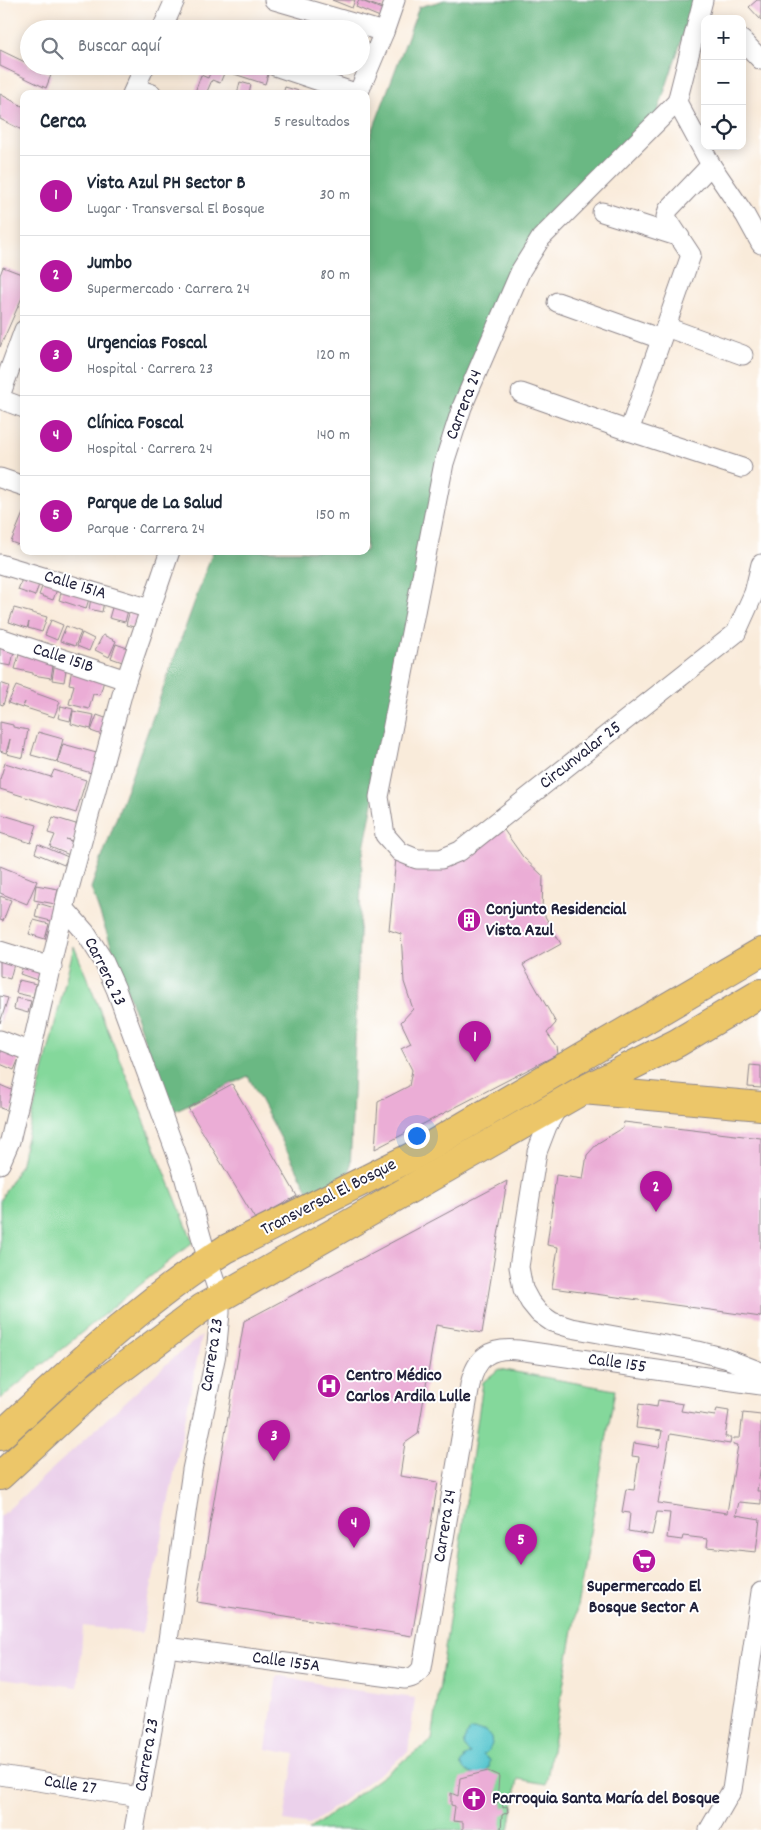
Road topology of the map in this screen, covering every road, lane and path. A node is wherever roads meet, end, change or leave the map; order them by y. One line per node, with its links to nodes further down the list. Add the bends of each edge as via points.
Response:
1 (175, 0): 5 (street)
2 (274, 0): 6 (street)
3 (395, 0): 8 (street)
4 (703, 0): 18 (street)
5 (166, 20)
6 (343, 20)
7 (370, 28): 8 (street)
8 (384, 32): 11 (street)
9 (746, 44): 10 (street)
10 (761, 60)
11 (370, 65)
12 (143, 75): 15 (street)
13 (302, 75): 16 (street)
14 (366, 75): 17 (street)
15 (140, 90)
16 (346, 90)
17 (360, 90)
18 (677, 102): 19 (street); 41 (street, Carrera 24, via 541,238 521,270 462,407 444,463 380,797 385,834 400,852)
19 (711, 165): 20 (street); 22 (street, via 668,210 666,216)
20 (753, 211): 23 (street)
21 (602, 212): 22 (street)
22 (680, 237): 25 (street, via 691,255)
23 (761, 244)
24 (557, 302): 25 (street)
25 (664, 333): 27 (street); 31 (street)
26 (20, 340): 29 (street)
27 (743, 355)
28 (521, 393): 31 (street)
29 (0, 397): 30 (street)
30 (20, 406)
31 (629, 431): 32 (street)
32 (742, 468)
33 (0, 478): 34 (street)
34 (20, 485)
35 (169, 555): 38 (street, Carrera 23)
36 (0, 564): 38 (street, Calle 151A)
37 (761, 564): 41 (street, Circunvalar 25, via 754,593 736,633 460,851 441,859)
38 (150, 609): 40 (street, Carrera 23)
39 (0, 638): 40 (street, Calle 151B)
40 (126, 680): 42 (street, Carrera 23)
41 (417, 859)
42 (64, 908): 45 (street, Carrera 23); 54 (street, Carrera 23, via 103,960 116,989 182,1169)
43 (0, 950): 45 (street)
44 (761, 952): 54 (main road, Transversal El Bosque, via 411,1157)
45 (52, 967): 48 (street, Carrera 23)
46 (761, 993): 49 (main road, Transversal El Bosque, via 677,1044)
47 (0, 1040): 48 (street)
48 (31, 1052): 52 (street, Carrera 23)
49 (584, 1090): 50 (main road, Transversal El Bosque); 51 (main road)
50 (559, 1105): 55 (main road, Transversal El Bosque); 57 (street, Calle 155, via 537,1152 519,1267 523,1289 530,1302 552,1322 571,1328 698,1351)
51 (761, 1106)
52 (5, 1139): 53 (street, Carrera 23)
53 (0, 1164)
54 (208, 1261): 55 (street, Carrera 23); 59 (main road, Transversal El Bosque, via 138,1313)
55 (220, 1297): 60 (main road, Transversal El Bosque, via 94,1389); 62 (street, Carrera 23, via 216,1354 192,1470)
56 (478, 1364): 58 (street, Calle 155, via 494,1351 504,1348); 63 (street, Carrera 24, via 472,1374 422,1668 418,1675)
57 (761, 1372)
58 (761, 1385)
59 (0, 1436)
60 (0, 1476)
61 (761, 1592): 67 (street, via 732,1790)
62 (167, 1647): 63 (street, Calle 155A); 65 (street, Carrera 23)
63 (405, 1679)
64 (0, 1775): 65 (street, Calle 27)
65 (140, 1798): 66 (street, Carrera 23)
66 (134, 1830)
67 (709, 1830)

